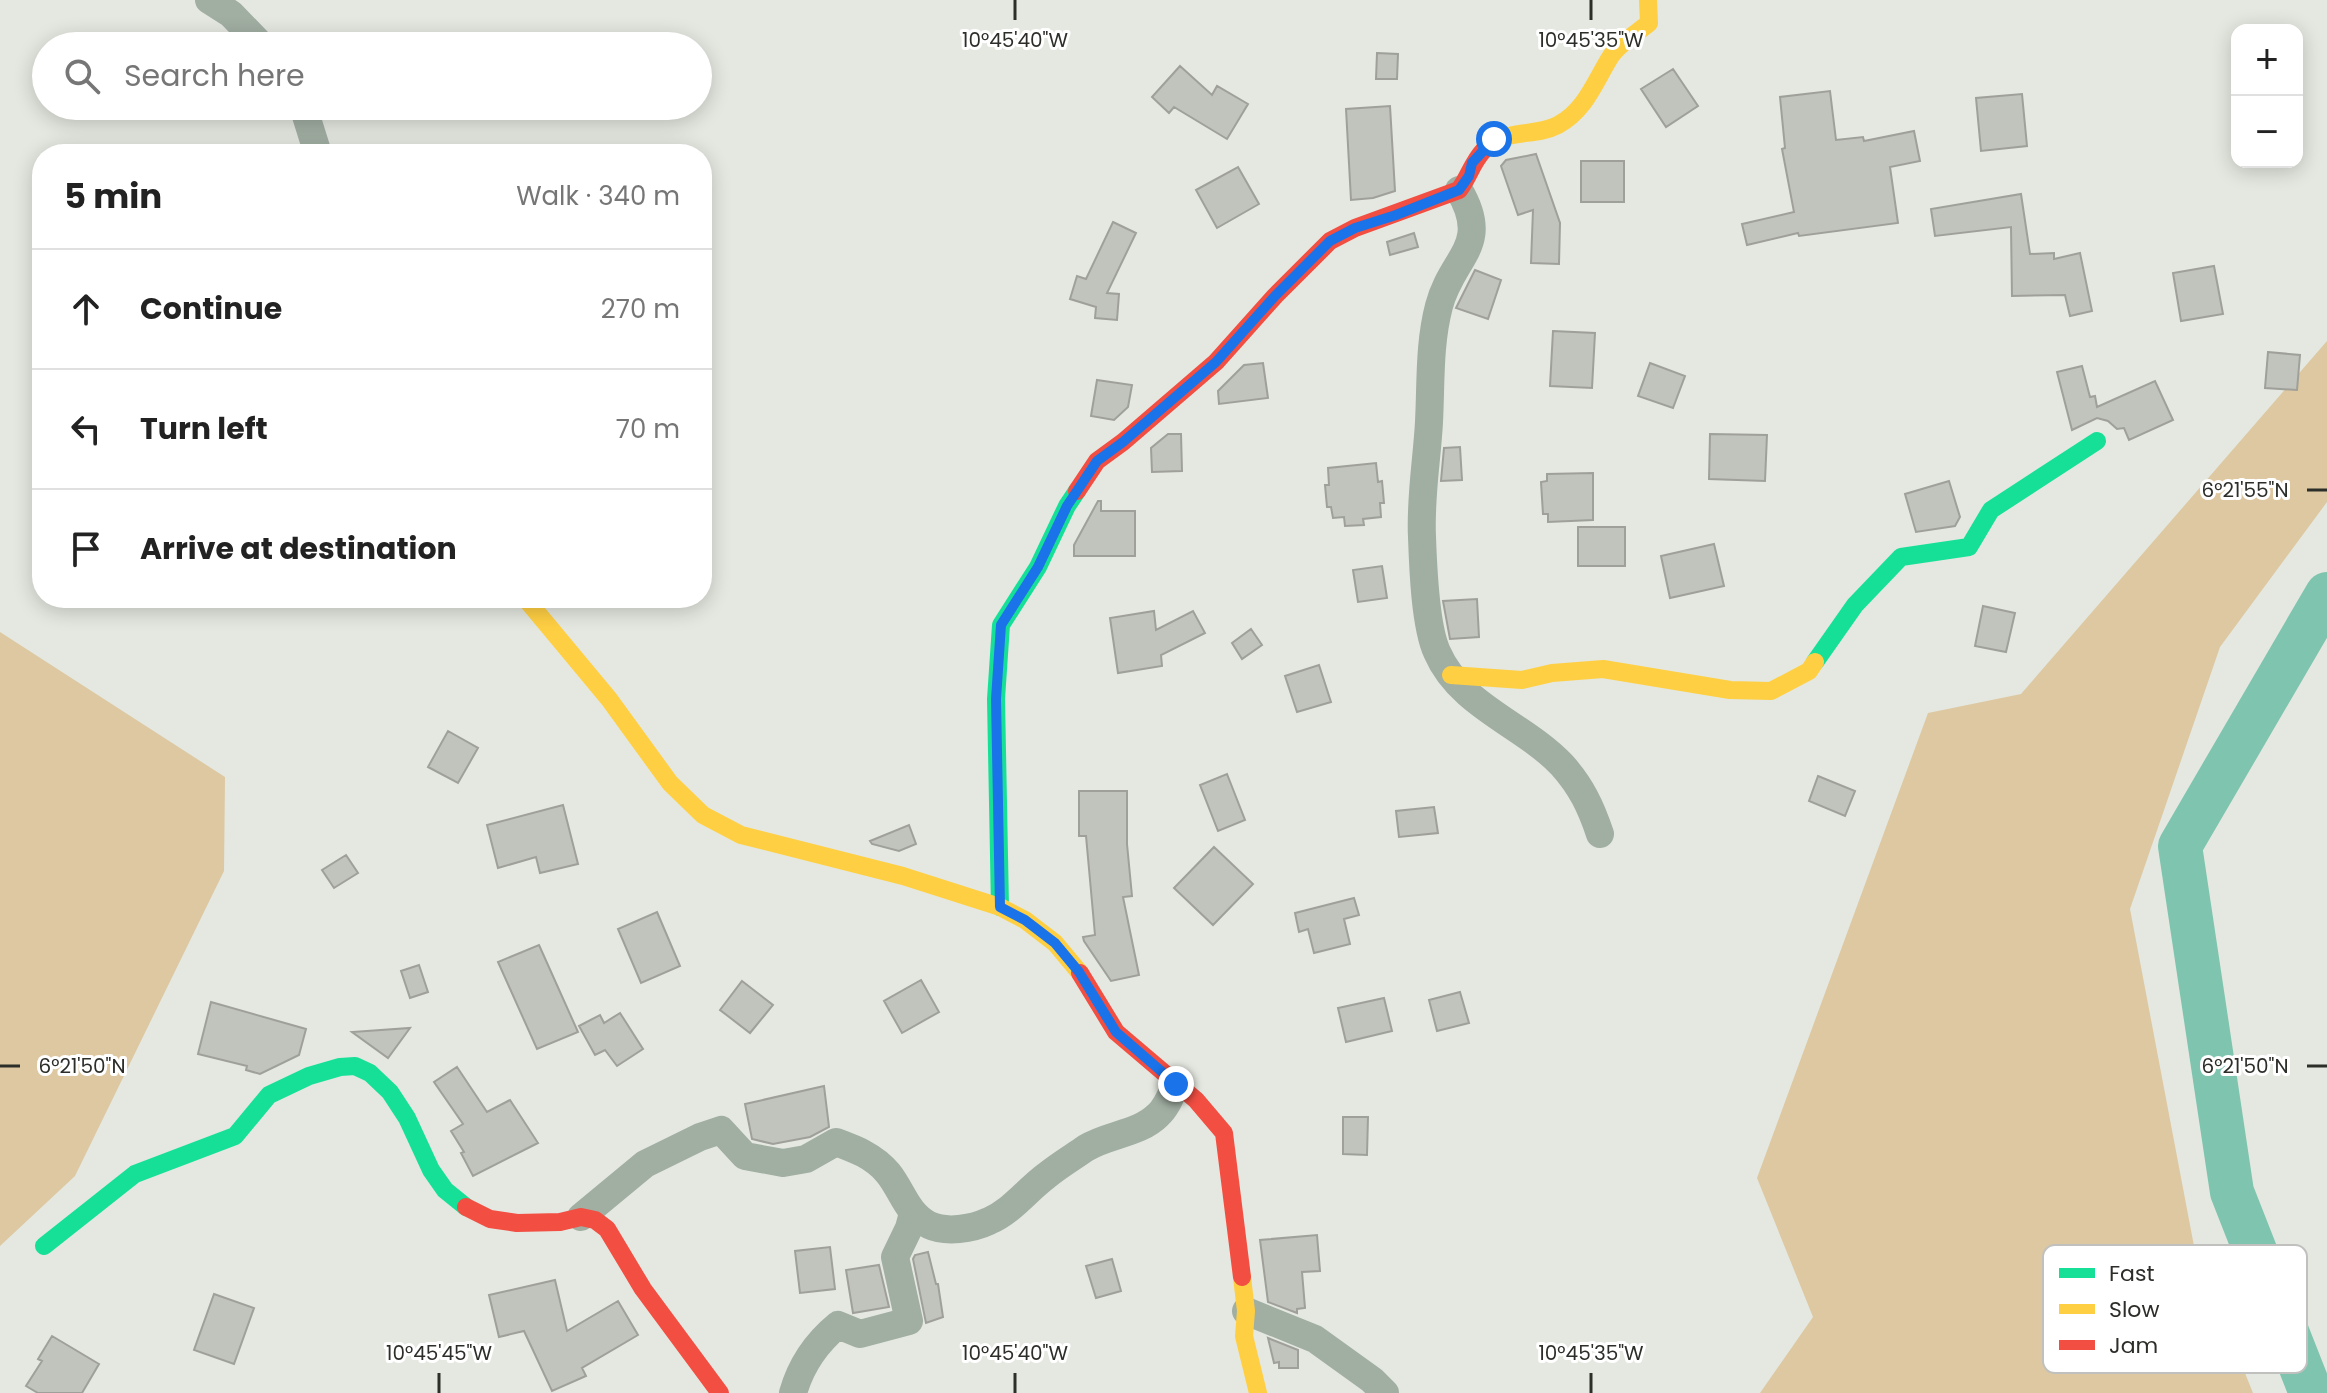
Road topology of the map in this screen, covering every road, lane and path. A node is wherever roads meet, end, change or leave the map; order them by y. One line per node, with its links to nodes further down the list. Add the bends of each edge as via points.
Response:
1 (209, 0): 3 (street)
2 (1648, 0): 6 (street, via 1649,23 1613,53 1578,110 1557,126 1494,139 1472,163)
3 (248, 32)
4 (307, 120): 5 (street)
5 (315, 144)
6 (1459, 190): 9 (street, via 1470,208 1474,231 1447,283 1434,330 1423,470 1429,627); 11 (street, via 1330,241 1216,362 1097,461 1067,506 1038,567 1001,625 996,699)
7 (2097, 441): 9 (street, via 1991,510 1969,547 1901,557 1855,605 1809,671 1771,691 1730,690 1603,669 1522,680)
8 (533, 608): 11 (street, via 670,783 703,815 741,835)
9 (1451, 675): 10 (street, via 1476,701 1559,763 1579,786)
10 (1600, 834)
11 (1000, 907): 12 (street, via 1055,943 1116,1032)
12 (1176, 1084): 13 (street, via 1167,1105 1144,1126 1089,1146 988,1222 947,1229 929,1225); 16 (street, via 1224,1133)
13 (913, 1213): 14 (street, via 888,1173 861,1151 836,1142 806,1159 783,1163 745,1156 721,1130 645,1164); 18 (street, via 895,1257 909,1321 860,1334 838,1325 819,1340)
14 (581, 1217): 15 (street, via 517,1223 490,1219 464,1206 431,1170 390,1092 355,1066 309,1076 269,1095 235,1136 135,1174); 17 (street, via 607,1229 643,1289)
15 (44, 1246)
16 (1246, 1311): 19 (street, via 1244,1336); 20 (street, via 1315,1339)
17 (720, 1393)
18 (793, 1393)
19 (1258, 1393)
20 (1385, 1393)

